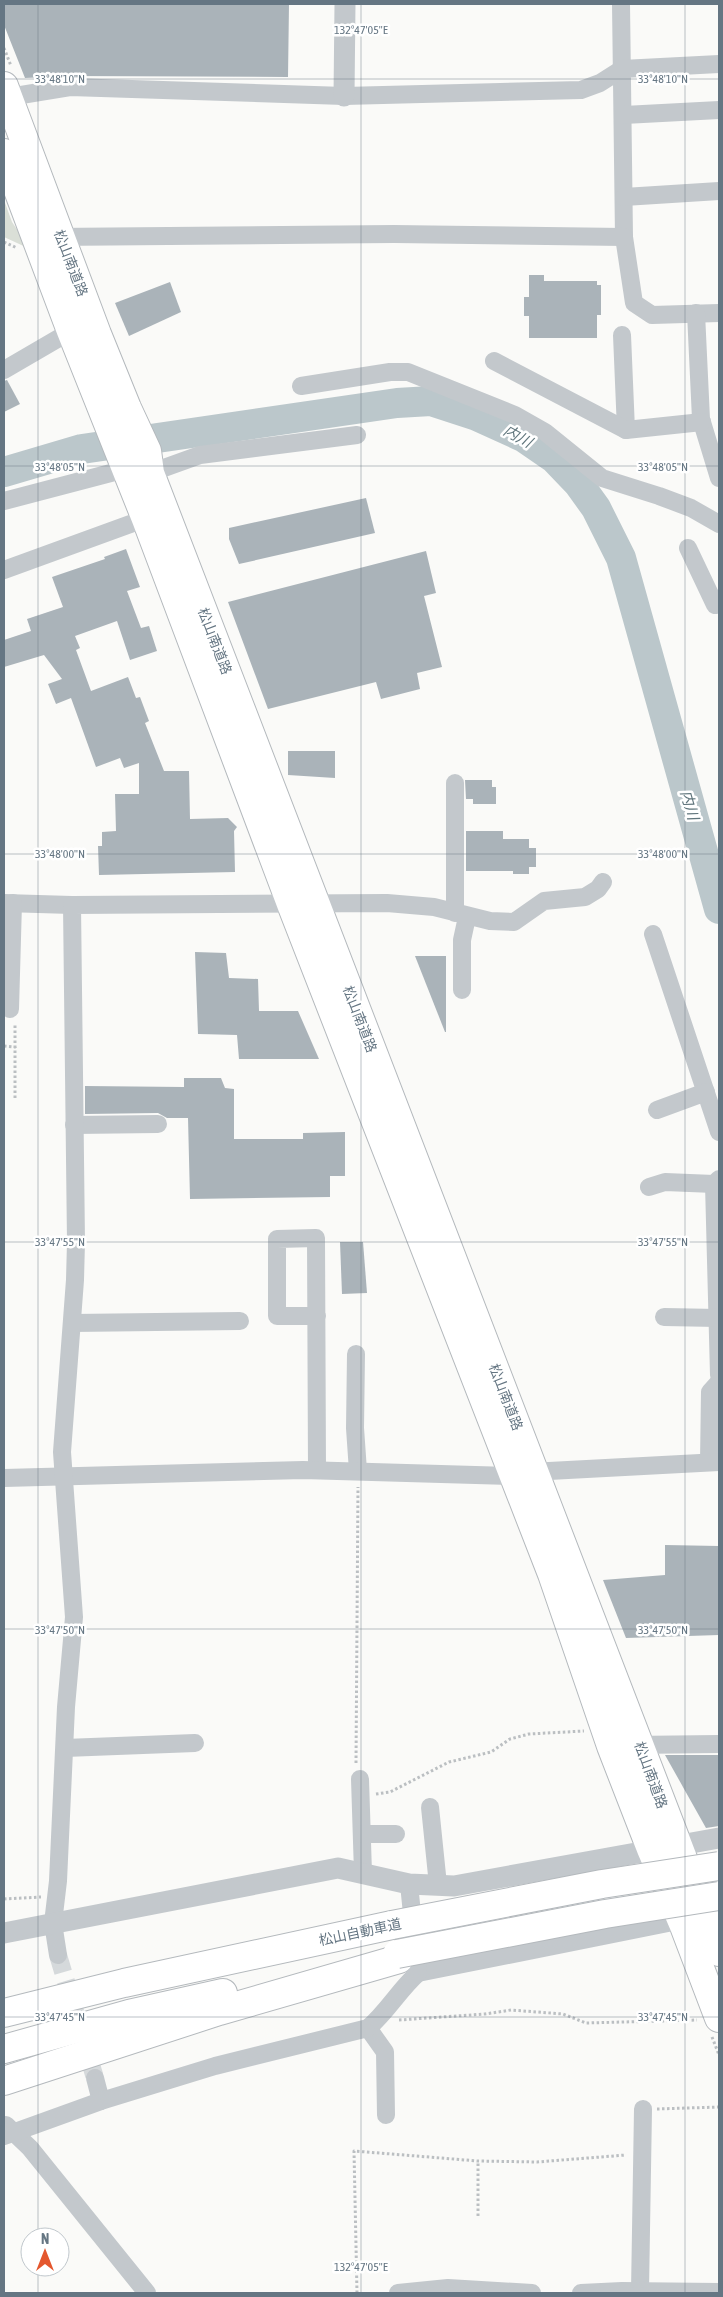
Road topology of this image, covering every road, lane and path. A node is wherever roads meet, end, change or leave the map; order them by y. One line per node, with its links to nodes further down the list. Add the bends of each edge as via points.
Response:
1 (345, 4): 6 (street)
2 (621, 4): 4 (street)
3 (719, 64): 4 (street)
4 (622, 69): 6 (street, via 600,83 580,90); 8 (street)
5 (5, 96): 6 (street, via 70,87); 12 (highway, 松山南道路)
6 (344, 96)
7 (719, 110): 8 (street)
8 (624, 115): 11 (street)
9 (4, 153): 12 (highway, 松山南道路)
10 (719, 191): 11 (street)
11 (624, 197): 13 (street)
12 (48, 236): 13 (street); 16 (highway, 松山南道路); 21 (highway, 松山南道路)
13 (624, 236): 14 (street, via 634,303 652,315)
14 (696, 313): 15 (street); 22 (street)
15 (719, 313)
16 (71, 331): 19 (street); 21 (highway, 松山南道路)
17 (622, 335): 23 (street)
18 (494, 361): 23 (street)
19 (4, 370)
20 (301, 386): 29 (street, via 408,372 515,415 545,432 602,478 691,508)
21 (116, 411): 25 (highway, 松山南道路)
22 (702, 422): 23 (street); 26 (street)
23 (626, 430)
24 (357, 435): 25 (street)
25 (136, 462): 27 (street); 28 (highway, 松山南道路)
26 (719, 478)
27 (4, 501)
28 (156, 515): 31 (street); 36 (highway, 松山南道路)
29 (719, 524)
30 (688, 548): 32 (street, via 715,605)
31 (4, 570)
32 (719, 603)
33 (456, 784): 38 (street)
34 (603, 882): 38 (street, via 585,896 544,901 514,922)
35 (8, 903): 37 (street); 41 (street)
36 (303, 903): 37 (street); 38 (street, via 387,903 434,907); 63 (highway, 松山南道路)
37 (72, 905): 47 (street)
38 (461, 915): 40 (street)
39 (653, 934): 44 (street)
40 (462, 990)
41 (10, 1009): 43 (path, via 15,1018)
42 (4, 1046): 43 (path)
43 (15, 1047): 45 (path)
44 (706, 1092): 46 (street); 49 (street)
45 (15, 1098)
46 (657, 1110)
47 (74, 1124): 48 (street); 56 (street, via 76,1242)
48 (158, 1124)
49 (719, 1132)
50 (717, 1181): 51 (street, via 665,1182); 54 (street)
51 (649, 1187)
52 (317, 1316): 52 (street, via 316,1238 277,1239 276,1316); 61 (street)
53 (664, 1317): 54 (street)
54 (718, 1318): 58 (street)
55 (240, 1321): 56 (street)
56 (72, 1323): 64 (street, via 63,1426)
57 (356, 1354): 62 (street)
58 (719, 1375)
59 (719, 1382): 60 (street, via 710,1392)
60 (714, 1462): 63 (street)
61 (317, 1470): 62 (street); 64 (street)
62 (358, 1471): 63 (street); 72 (path, via 356,1775)
63 (524, 1474): 69 (highway, 松山南道路); 70 (highway, 松山南道路, via 552,1574)
64 (63, 1476): 65 (street); 71 (street, via 74,1617)
65 (4, 1478)
66 (586, 1730): 72 (path, via 529,1734 510,1739 491,1752 449,1762 390,1792)
67 (195, 1743): 71 (street)
68 (719, 1744): 69 (street)
69 (640, 1745): 70 (street); 77 (highway, 松山南道路)
70 (611, 1746): 77 (highway, 松山南道路)
71 (65, 1748): 82 (street)
72 (361, 1788): 74 (street)
73 (430, 1807): 81 (street)
74 (362, 1834): 75 (street); 79 (street)
75 (396, 1834)
76 (719, 1838): 77 (street)
77 (664, 1847): 81 (street, via 534,1873 454,1886); 88 (highway, 松山南道路); 92 (highway, 松山南道路)
78 (719, 1866): 91 (highway, 松山自動車道, bridge, via 602,1884 392,1925)
79 (363, 1873): 80 (street); 85 (street, via 338,1868)
80 (409, 1884): 81 (street); 90 (street)
81 (438, 1885)
82 (56, 1896): 84 (path); 85 (street)
83 (719, 1896): 90 (highway, bridge, via 458,1942)
84 (4, 1899)
85 (53, 1923): 87 (street); 89 (street)
86 (668, 1924): 90 (street)
87 (4, 1933)
88 (719, 1952)
89 (58, 1955)
90 (405, 1962): 93 (street, via 402,1988); 94 (highway, 松山自動車道, via 129,2014); 96 (highway, via 219,2011)
91 (4, 2013)
92 (712, 2019): 93 (path, via 586,2022 563,2014 511,2010)
93 (374, 2022): 97 (street); 100 (street, via 385,2052)
94 (4, 2049)
95 (95, 2078): 97 (street)
96 (4, 2081)
97 (101, 2101): 101 (street)
98 (719, 2107): 99 (path)
99 (643, 2109): 102 (street)
100 (386, 2115)
101 (6, 2130): 107 (street, via 30,2148)
102 (642, 2153): 103 (path, via 538,2162); 105 (street)
103 (478, 2161): 104 (path); 108 (path, via 354,2152)
104 (478, 2216)
105 (640, 2291): 106 (street); 111 (street)
106 (719, 2292)
107 (147, 2293)
108 (357, 2293)
109 (398, 2293): 110 (street, via 448,2288)
110 (532, 2293)
111 (581, 2293)

